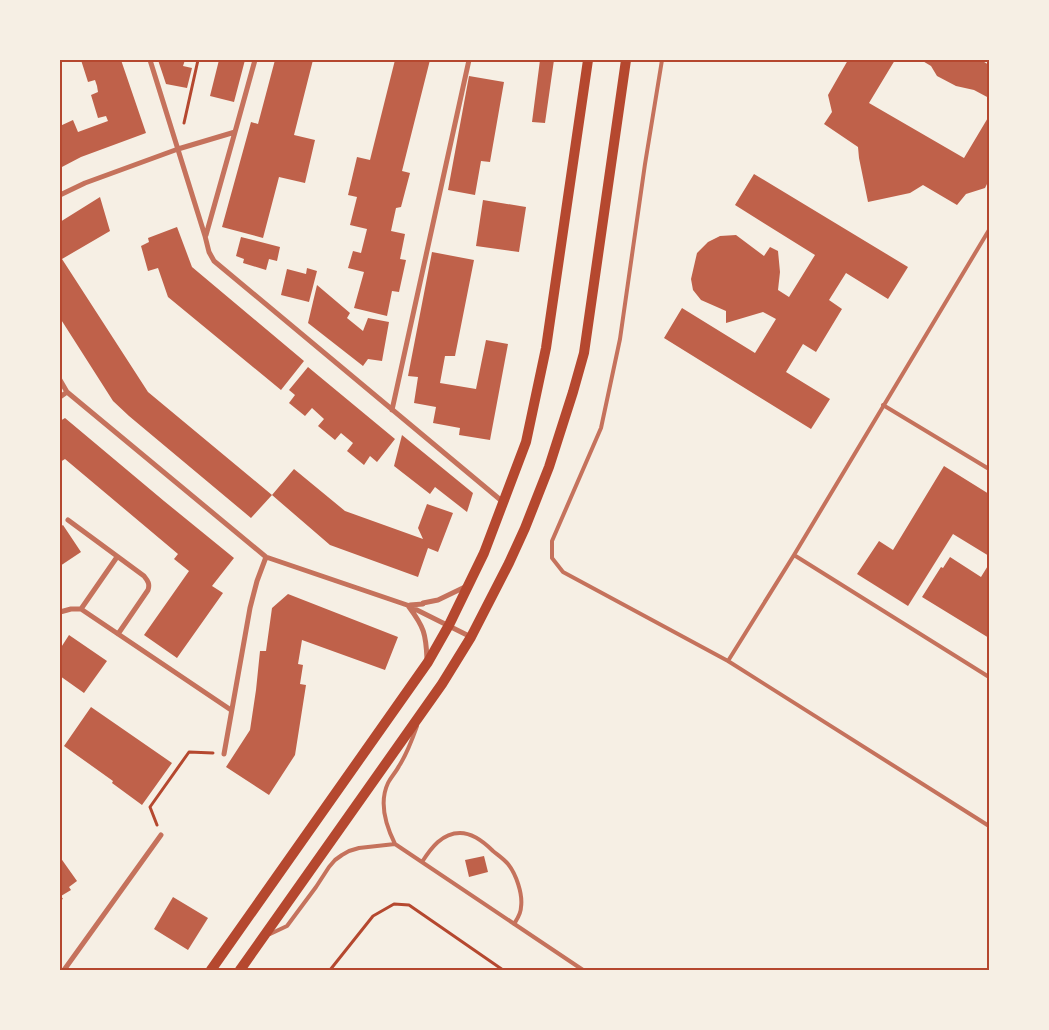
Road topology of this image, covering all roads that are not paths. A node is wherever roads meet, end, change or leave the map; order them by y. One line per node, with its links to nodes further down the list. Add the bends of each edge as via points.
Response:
1 (150, 60): 8 (street)
2 (256, 60): 7 (street)
3 (468, 60): 16 (street)
4 (588, 60): 18 (main road, via 546,348 526,442)
5 (626, 60): 29 (main road, via 584,353 539,494 509,563)
6 (662, 60): 30 (lane, via 620,339 603,419 552,541 552,558 563,572)
7 (235, 132): 8 (street); 11 (street)
8 (178, 148): 9 (street); 11 (street)
9 (60, 195)
10 (989, 230): 15 (lane)
11 (206, 236): 16 (street, via 214,261)
12 (60, 380): 13 (street)
13 (68, 392): 14 (street); 22 (street)
14 (60, 396)
15 (883, 405): 17 (lane); 20 (lane)
16 (392, 410): 18 (street)
17 (989, 469)
18 (503, 502): 23 (main road)
19 (68, 520): 21 (street)
20 (794, 555): 30 (lane); 32 (lane)
21 (117, 557): 25 (street); 28 (street, via 149,583)
22 (266, 557): 24 (street); 33 (street, via 250,608)
23 (469, 585): 24 (street, via 438,600); 27 (main road)
24 (407, 605): 27 (street); 31 (street, via 426,636)
25 (81, 609): 26 (street); 28 (street)
26 (60, 612)
27 (449, 625): 29 (street); 31 (main road)
28 (118, 634): 33 (street)
29 (471, 637): 34 (main road)
30 (728, 661): 36 (lane)
31 (428, 662): 43 (main road)
32 (989, 676)
33 (231, 710): 35 (street)
34 (420, 716): 38 (lane, via 385,796 386,820); 41 (main road)
35 (224, 754)
36 (989, 826)
37 (161, 835): 42 (street)
38 (395, 844): 39 (lane); 41 (lane, via 359,848 342,855 329,867 287,926)
39 (422, 862): 40 (lane); 40 (lane, via 430,849 447,836 460,833 481,840 507,863 517,880 522,899)
40 (514, 924): 45 (lane)
41 (263, 937): 44 (main road)
42 (64, 970)
43 (211, 970)
44 (240, 970)
45 (583, 970)

